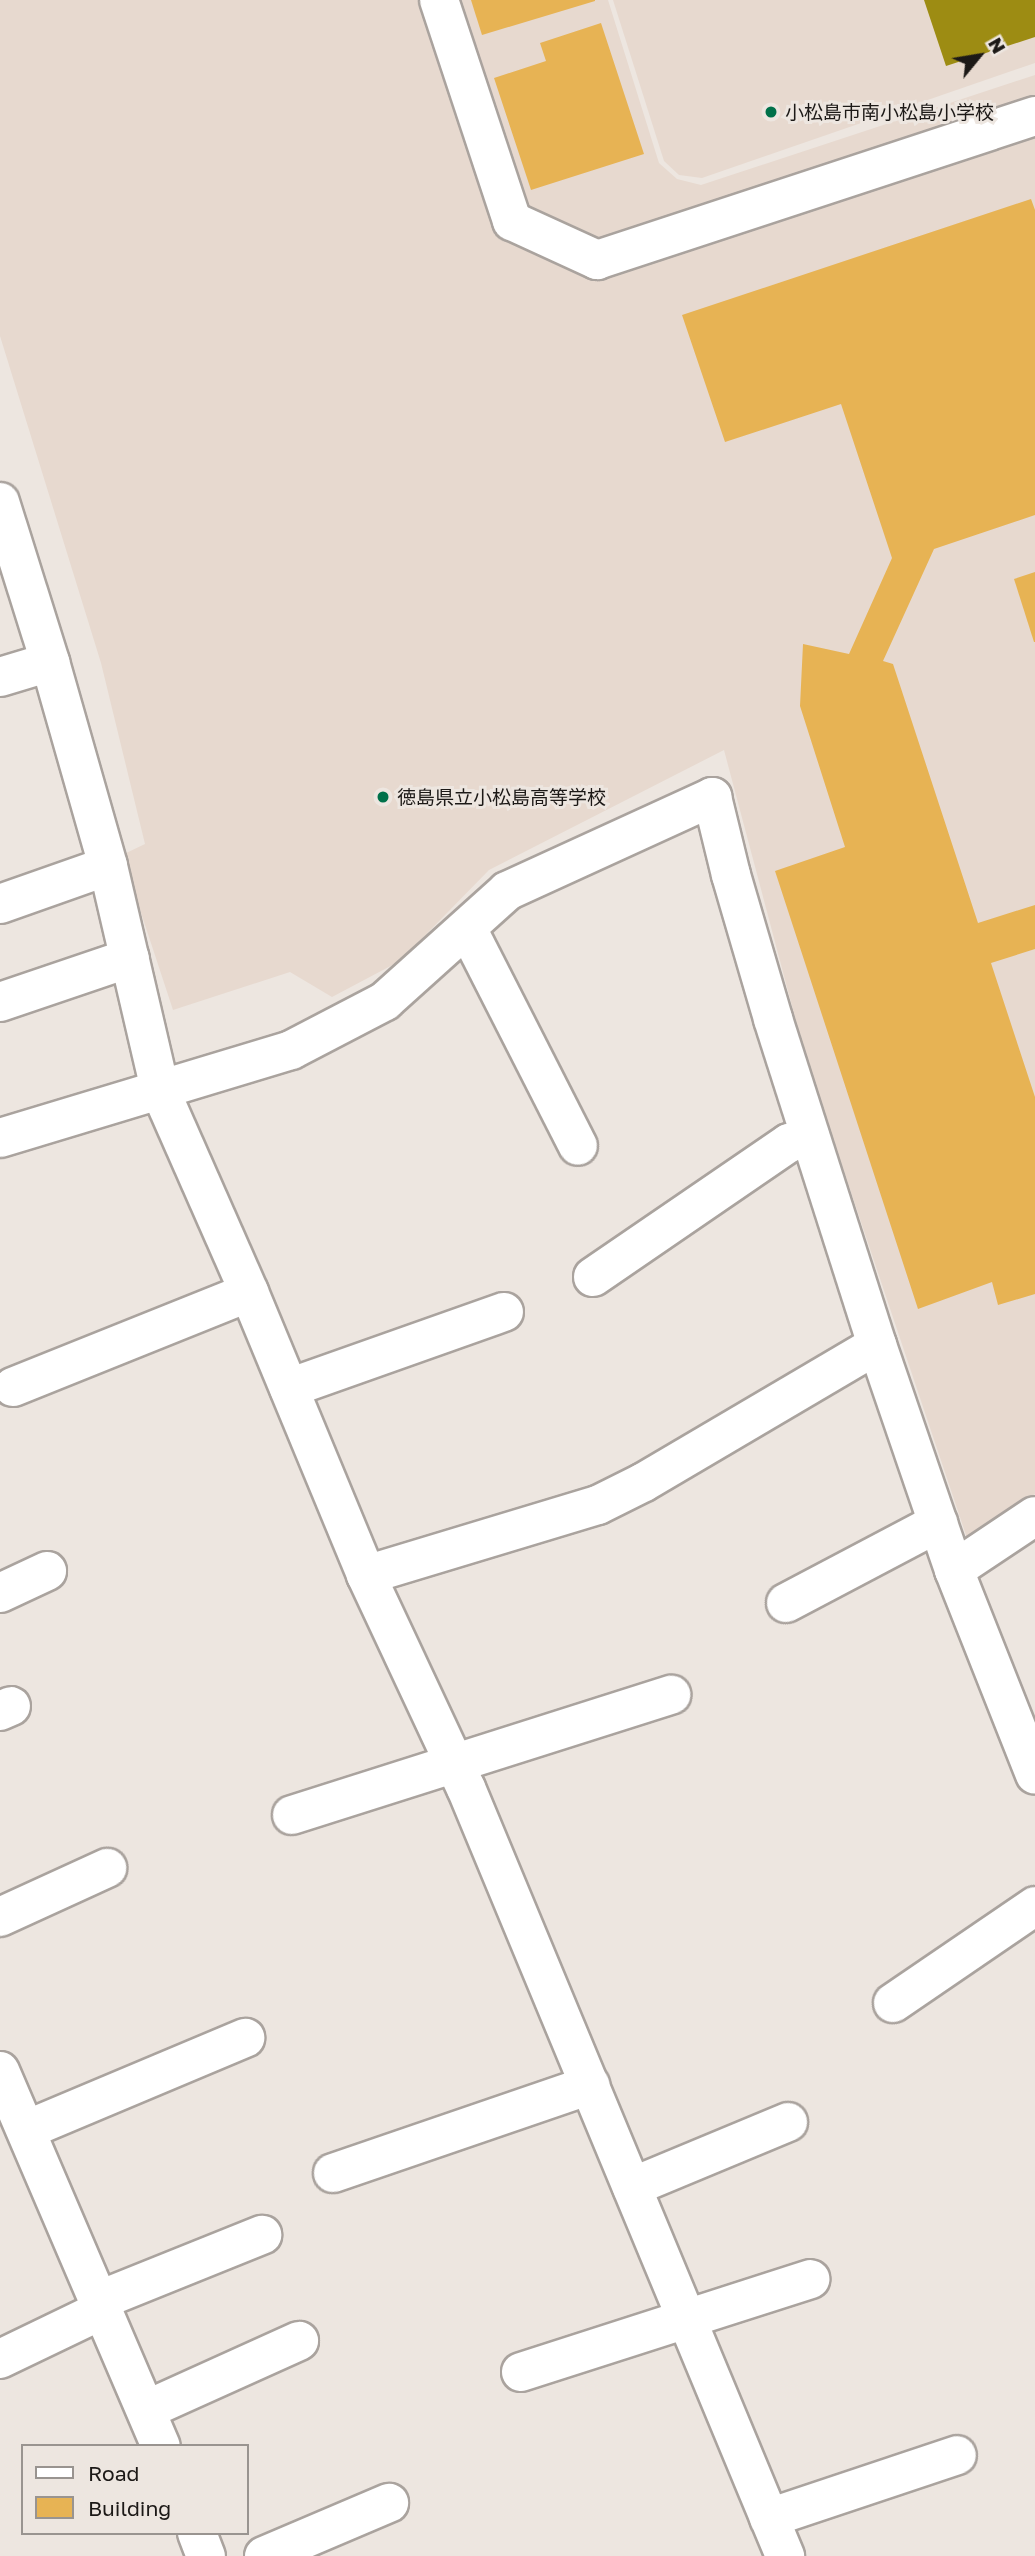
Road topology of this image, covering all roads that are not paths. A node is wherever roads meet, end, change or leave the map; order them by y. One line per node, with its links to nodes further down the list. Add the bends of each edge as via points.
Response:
1 (439, 0): 2 (street, via 512,221 597,260)
2 (1035, 117)
3 (0, 502): 4 (street)
4 (50, 662): 5 (street); 6 (street)
5 (0, 677)
6 (108, 866): 7 (street); 9 (street)
7 (0, 904)
8 (468, 930): 11 (street, via 385,1001 291,1050); 12 (street, via 508,891 712,797); 14 (street)
9 (130, 958): 10 (street); 11 (street)
10 (0, 1002)
11 (160, 1090): 13 (street); 16 (street)
12 (810, 1136): 15 (street, via 789,1143); 18 (street)
13 (0, 1138)
14 (578, 1146)
15 (593, 1277)
16 (249, 1292): 19 (street); 20 (street)
17 (504, 1312): 20 (street)
18 (877, 1345): 22 (street); 25 (street, via 598,1505)
19 (13, 1387)
20 (289, 1388): 25 (street)
21 (1035, 1516): 23 (street)
22 (938, 1523): 23 (street); 27 (street)
23 (954, 1570): 30 (street)
24 (47, 1571): 26 (street)
25 (366, 1575): 29 (street)
26 (0, 1593)
27 (786, 1603)
28 (671, 1695): 29 (street)
29 (456, 1765): 31 (street); 38 (street)
30 (1035, 1775)
31 (292, 1815)
32 (107, 1868): 34 (street)
33 (1035, 1906): 35 (street)
34 (0, 1917)
35 (893, 2003)
36 (245, 2038): 40 (street)
37 (0, 2071): 40 (street)
38 (590, 2085): 41 (street); 42 (street)
39 (788, 2122): 42 (street)
40 (15, 2125): 45 (street)
41 (332, 2174)
42 (632, 2187): 46 (street)
43 (262, 2235): 45 (street)
44 (810, 2279): 46 (street)
45 (102, 2304): 48 (street); 50 (street)
46 (688, 2320): 49 (street); 54 (street)
47 (299, 2340): 50 (street)
48 (0, 2359)
49 (521, 2372)
50 (146, 2410): 51 (street)
51 (160, 2444)
52 (957, 2455): 54 (street)
53 (389, 2503): 57 (street)
54 (769, 2518): 58 (street)
55 (198, 2535): 56 (street)
56 (206, 2556)
57 (264, 2556)
58 (785, 2556)

